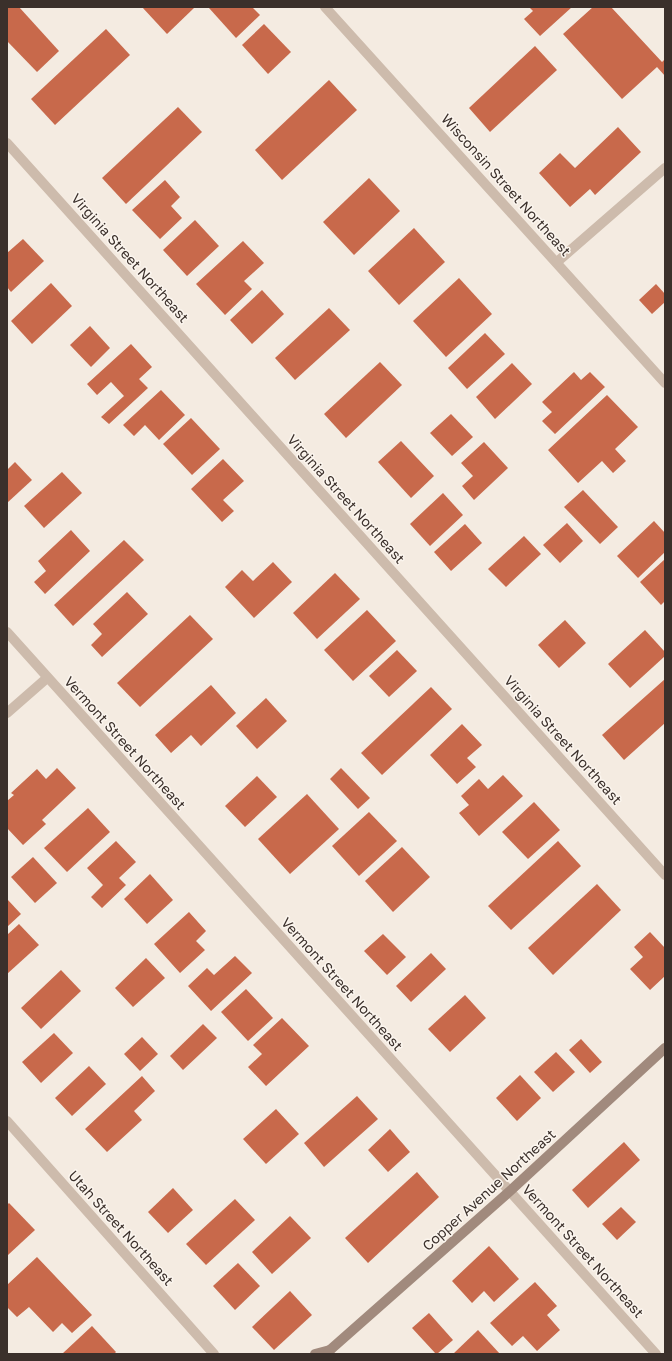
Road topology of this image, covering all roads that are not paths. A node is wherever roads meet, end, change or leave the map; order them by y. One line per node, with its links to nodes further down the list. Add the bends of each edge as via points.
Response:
1 (325, 7): 4 (street, Wisconsin Street Northeast)
2 (7, 143): 9 (street, Virginia Street Northeast)
3 (665, 168): 4 (street)
4 (557, 262): 5 (street, Wisconsin Street Northeast)
5 (665, 383)
6 (7, 632): 7 (street, Vermont Street Northeast)
7 (47, 678): 8 (street); 12 (street, Vermont Street Northeast)
8 (7, 713)
9 (665, 875)
10 (665, 1048): 12 (street, Copper Avenue Northeast)
11 (7, 1120): 14 (street, Utah Street Northeast)
12 (510, 1191): 13 (street, Copper Avenue Northeast); 16 (street, Vermont Street Northeast)
13 (329, 1352): 15 (street, Copper Avenue Northeast)
14 (214, 1354)
15 (315, 1354)
16 (656, 1354)

